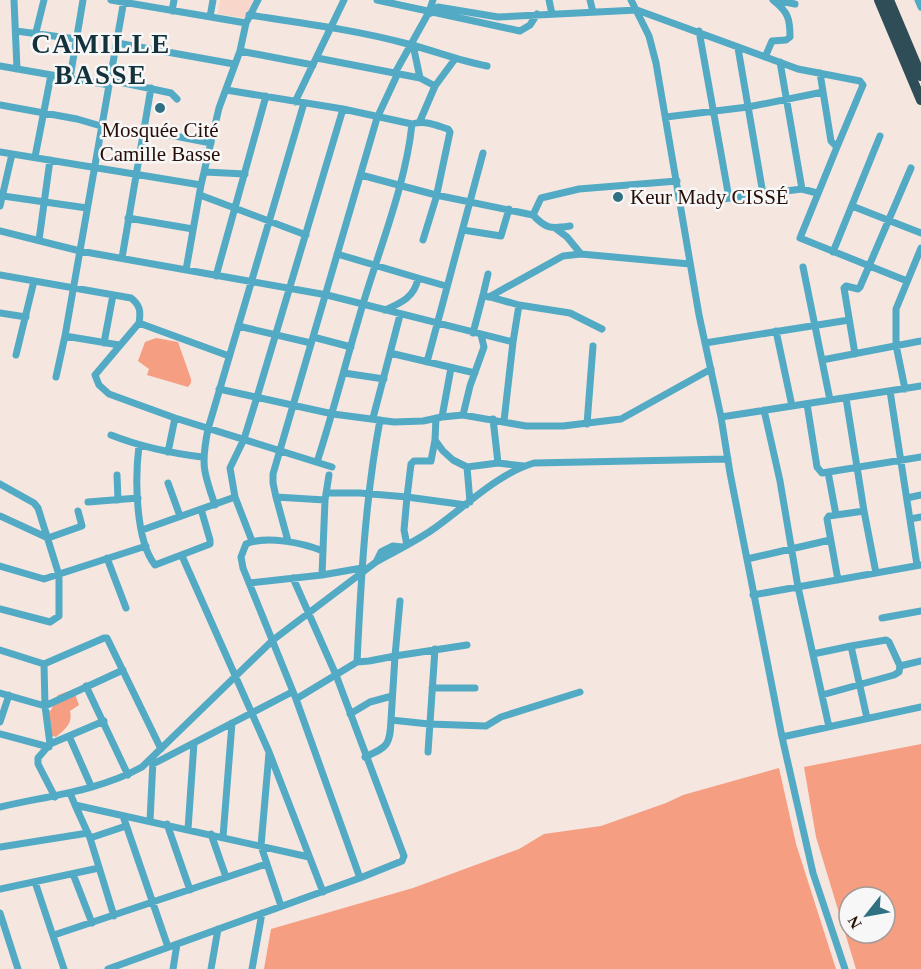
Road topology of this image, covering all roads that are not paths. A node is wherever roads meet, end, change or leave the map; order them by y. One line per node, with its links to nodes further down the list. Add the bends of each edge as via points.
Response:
1 (14, 0): 31 (street)
2 (44, 0): 33 (street)
3 (84, 0): 34 (street)
4 (111, 0): 18 (street)
5 (174, 0): 22 (street)
6 (213, 0): 28 (street)
7 (258, 0): 27 (street)
8 (344, 0): 30 (street)
9 (377, 0): 23 (street)
10 (433, 0): 23 (street)
11 (549, 0): 26 (street)
12 (590, 0): 24 (street)
13 (631, 0): 21 (street)
14 (774, 0): 19 (street); 39 (street, via 785,10 790,23 789,37 772,41)
15 (879, 0): 61 (highway)
16 (889, 0): 50 (highway)
17 (918, 0): 20 (street)
18 (124, 1): 22 (street); 35 (street)
19 (795, 4)
20 (921, 6)
21 (637, 10): 24 (street); 32 (street); 68 (street, via 649,36)
22 (172, 11): 28 (street)
23 (430, 12): 25 (street, via 438,7 498,17); 25 (street, via 520,30 530,25); 36 (street)
24 (592, 12): 26 (street)
25 (537, 14): 26 (street)
26 (552, 14)
27 (249, 15): 29 (street); 30 (street)
28 (210, 17): 29 (street)
29 (246, 23): 38 (street)
30 (332, 28): 36 (street); 41 (street)
31 (16, 31): 33 (street); 46 (street)
32 (699, 31): 37 (street); 67 (street)
33 (36, 32): 34 (street)
34 (76, 39): 51 (street)
35 (117, 43): 43 (street); 53 (street)
36 (411, 45): 40 (street); 47 (street); 52 (street)
37 (738, 48): 39 (street); 64 (street)
38 (240, 51): 41 (street); 43 (street)
39 (765, 57): 42 (street)
40 (455, 59): 45 (street); 54 (street)
41 (315, 62): 47 (street); 62 (street)
42 (780, 62): 48 (street); 59 (street)
43 (234, 64): 56 (street)
44 (0, 66): 46 (street)
45 (487, 66)
46 (17, 69): 49 (street)
47 (397, 73): 52 (street); 69 (street)
48 (820, 73): 57 (street); 76 (street, via 860,81 863,85)
49 (51, 75): 51 (street); 66 (street)
50 (921, 76)
51 (70, 78): 53 (street)
52 (420, 78): 54 (street)
53 (109, 83): 55 (street); 72 (street)
54 (435, 86): 70 (street)
55 (151, 88): 60 (street, via 171,93); 73 (street)
56 (226, 90): 58 (street); 75 (street)
57 (823, 92): 59 (street); 76 (street, via 831,141)
58 (266, 96): 62 (street); 86 (street)
59 (787, 98): 64 (street); 91 (street)
60 (177, 99)
61 (921, 100)
62 (299, 102): 65 (street); 108 (street)
63 (0, 105): 66 (street)
64 (748, 107): 67 (street); 93 (street)
65 (343, 109): 69 (street); 116 (street)
66 (44, 112): 72 (street); 80 (street)
67 (713, 112): 68 (street); 97 (street)
68 (666, 117): 88 (street)
69 (377, 118): 71 (street); 87 (street)
70 (420, 121): 71 (street); 95 (street, via 449,130)
71 (412, 124): 90 (street)
72 (101, 126): 82 (street)
73 (144, 130): 75 (street); 85 (street)
74 (880, 136): 102 (street)
75 (211, 143): 84 (street)
76 (837, 147): 92 (street)
77 (0, 152): 79 (street)
78 (483, 153): 99 (street)
79 (12, 154): 80 (street); 96 (street)
80 (35, 157): 81 (street)
81 (50, 160): 82 (street); 98 (street)
82 (94, 168): 85 (street); 103 (street)
83 (911, 168): 109 (street)
84 (205, 172): 86 (street); 89 (street)
85 (137, 174): 89 (street); 107 (street)
86 (245, 174): 104 (street)
87 (361, 175): 90 (street); 122 (street)
88 (677, 181): 100 (street); 106 (street, via 579,189 541,198)
89 (201, 185): 94 (street)
90 (399, 186): 95 (street); 126 (street)
91 (802, 189): 92 (street); 93 (street)
92 (817, 193): 121 (street, via 800,238)
93 (763, 194): 97 (street)
94 (200, 195): 104 (street); 112 (street)
95 (436, 195): 99 (street); 118 (street)
96 (3, 196): 98 (street); 101 (street)
97 (729, 198): 100 (street)
98 (44, 201): 103 (street); 117 (street)
99 (470, 201): 105 (street); 113 (street)
100 (681, 201): 125 (street)
101 (0, 206)
102 (852, 206): 109 (street); 121 (street)
103 (87, 208): 120 (street)
104 (235, 208): 108 (street); 132 (street)
105 (509, 209): 106 (street); 113 (street, via 501,236)
106 (533, 215): 111 (street, via 542,226)
107 (128, 218): 112 (street); 124 (street)
108 (270, 221): 116 (street); 136 (street)
109 (889, 221): 115 (street); 127 (street)
110 (570, 226): 111 (street)
111 (555, 228): 123 (street)
112 (193, 229): 129 (street)
113 (463, 230): 137 (street)
114 (0, 231): 117 (street)
115 (921, 233)
116 (306, 235): 139 (street)
117 (39, 240): 120 (street)
118 (423, 240)
119 (921, 248): 135 (street)
120 (80, 250): 124 (street); 138 (street)
121 (833, 252): 127 (street)
122 (337, 254): 126 (street); 141 (street)
123 (581, 254): 125 (street); 142 (street, via 563,256)
124 (122, 258): 129 (street)
125 (690, 264): 164 (street)
126 (375, 265): 133 (street); 143 (street)
127 (870, 266): 135 (street); 149 (street, via 859,289 844,288)
128 (803, 267): 152 (street)
129 (186, 270): 132 (street)
130 (488, 274): 142 (street)
131 (0, 275): 134 (street)
132 (216, 276): 136 (street)
133 (418, 278): 137 (street); 145 (street, via 411,295)
134 (34, 281): 138 (street); 148 (street)
135 (907, 281): 166 (street, via 896,309)
136 (251, 282): 139 (street); 153 (street)
137 (446, 286): 151 (street)
138 (74, 288): 140 (street); 159 (street)
139 (290, 289): 141 (street); 157 (street)
140 (113, 295): 150 (street, via 137,303); 163 (street)
141 (327, 295): 143 (street); 160 (street)
142 (486, 296): 144 (street); 156 (street)
143 (362, 305): 145 (street); 168 (street)
144 (519, 305): 154 (street, via 570,313); 162 (street)
145 (385, 310): 147 (street)
146 (0, 312): 148 (street)
147 (400, 315): 151 (street); 169 (street)
148 (26, 317): 171 (street)
149 (849, 320): 152 (street); 170 (street)
150 (139, 322): 165 (street); 172 (street)
151 (438, 323): 156 (street); 174 (street)
152 (816, 325): 155 (street); 173 (street)
153 (238, 326): 157 (street); 172 (street)
154 (602, 329)
155 (776, 331): 164 (street); 190 (street)
156 (472, 333): 158 (street)
157 (276, 335): 160 (street); 185 (street)
158 (481, 335): 162 (street); 178 (street, via 484,347)
159 (65, 336): 163 (street); 179 (street)
160 (312, 340): 168 (street); 188 (street)
161 (921, 341): 166 (street)
162 (513, 342): 199 (street)
163 (104, 343): 165 (street)
164 (705, 343): 176 (street)
165 (119, 345): 195 (street, via 95,375 99,385 109,394)
166 (896, 345): 170 (street); 183 (street)
167 (593, 346): 200 (street)
168 (351, 347): 177 (street)
169 (390, 353): 174 (street); 180 (street)
170 (855, 354): 173 (street)
171 (16, 355)
172 (229, 357): 182 (street)
173 (822, 360): 187 (street)
174 (427, 362): 175 (street)
175 (451, 368): 178 (street); 196 (street)
176 (711, 369): 194 (street); 200 (street, via 621,419)
177 (344, 373): 180 (street); 192 (street)
178 (475, 373): 193 (street)
179 (56, 377)
180 (384, 379): 197 (street)
181 (921, 386): 183 (street)
182 (219, 389): 185 (street); 201 (street)
183 (905, 389): 184 (street)
184 (890, 391): 186 (street); 211 (street)
185 (257, 397): 188 (street); 203 (street)
186 (846, 398): 187 (street); 217 (street)
187 (830, 400): 189 (street)
188 (294, 404): 192 (street); 206 (street)
189 (807, 404): 190 (street); 218 (street, via 817,467)
190 (792, 406): 191 (street)
191 (764, 410): 194 (street); 252 (street)
192 (333, 414): 197 (street); 212 (street)
193 (463, 415): 196 (street); 198 (street)
194 (721, 417): 210 (street)
195 (175, 418): 201 (street); 207 (street)
196 (439, 418): 197 (street, via 423,422); 204 (street)
197 (376, 419): 223 (street)
198 (493, 419): 199 (street); 213 (street)
199 (504, 421): 200 (street, via 526,426)
200 (587, 424)
201 (208, 429): 203 (street); 208 (street)
202 (111, 435): 205 (street)
203 (244, 439): 206 (street); 226 (street, via 230,468)
204 (435, 440): 216 (street, via 453,460); 228 (street, via 431,461 411,464)
205 (140, 446): 207 (street); 229 (street)
206 (280, 450): 212 (street); 227 (street, via 273,474)
207 (168, 452): 208 (street)
208 (202, 456): 234 (street)
209 (921, 456): 211 (street)
210 (728, 459): 214 (street, via 545,462); 256 (street)
211 (901, 459): 217 (street); 230 (street)
212 (317, 462): 215 (street)
213 (498, 463): 214 (street); 216 (street)
214 (524, 466): 233 (street)
215 (332, 467)
216 (467, 467): 233 (street)
217 (857, 467): 218 (street); 237 (street)
218 (828, 472): 238 (street)
219 (117, 475): 231 (street)
220 (329, 475): 225 (street)
221 (168, 483): 240 (street)
222 (0, 484): 245 (street, via 34,503)
223 (368, 494): 225 (street); 228 (street); 259 (street)
224 (921, 495): 230 (street)
225 (325, 496): 227 (street); 253 (street)
226 (235, 497): 234 (street); 249 (street)
227 (276, 497): 248 (street)
228 (407, 497): 233 (street); 251 (street)
229 (138, 498): 231 (street); 243 (street)
230 (907, 498): 242 (street)
231 (117, 500): 232 (street)
232 (88, 502)
233 (468, 503): 251 (street)
234 (215, 505): 235 (street)
235 (201, 509): 240 (street); 254 (street, via 210,544)
236 (78, 511): 245 (street, via 82,526)
237 (864, 511): 238 (street); 260 (street)
238 (836, 515): 247 (street, via 827,519)
239 (0, 516): 245 (street)
240 (180, 516): 243 (street)
241 (921, 517): 242 (street)
242 (910, 519): 246 (street)
243 (142, 530): 250 (street)
244 (921, 537): 246 (street)
245 (48, 538): 261 (street)
246 (913, 538): 257 (street)
247 (830, 540): 252 (street); 264 (street)
248 (288, 541): 249 (street); 253 (street)
249 (252, 542): 265 (street, via 246,544 241,557)
250 (146, 546): 254 (street, via 155,565); 255 (street)
251 (404, 546): 259 (street, via 388,548)
252 (791, 549): 256 (street); 266 (street)
253 (323, 551): 262 (street)
254 (182, 556): 286 (street)
255 (107, 558): 261 (street); 269 (street)
256 (747, 559): 267 (street)
257 (919, 565): 260 (street)
258 (0, 566): 261 (street, via 44,579)
259 (362, 570): 262 (street); 272 (street); 281 (street)
260 (876, 573): 264 (street)
261 (59, 575): 270 (street, via 59,616 55,620)
262 (322, 575): 263 (street)
263 (293, 578): 265 (street); 272 (street)
264 (838, 580): 266 (street)
265 (250, 583): 274 (street)
266 (798, 587): 267 (street); 279 (street)
267 (753, 595): 311 (street)
268 (400, 601): 280 (street)
269 (126, 608)
270 (0, 609)
271 (921, 611): 273 (street)
272 (308, 614): 274 (street); 287 (street)
273 (882, 618)
274 (273, 640): 286 (street); 295 (street)
275 (467, 645): 277 (street)
276 (851, 646): 279 (street); 284 (street, via 886,640); 288 (street)
277 (435, 649): 280 (street); 290 (street)
278 (0, 650): 283 (street)
279 (813, 654): 296 (street)
280 (395, 656): 281 (street); 297 (street)
281 (357, 662): 287 (street)
282 (921, 662): 284 (street)
283 (44, 664): 285 (street, via 104,638); 298 (street)
284 (900, 666): 288 (street, via 897,674)
285 (123, 670): 289 (street); 314 (street)
286 (236, 675): 300 (street); 314 (street)
287 (336, 675): 295 (street); 301 (street)
288 (860, 685): 296 (street); 302 (street)
289 (86, 687): 298 (street); 304 (street)
290 (432, 688): 291 (street); 307 (street)
291 (475, 688)
292 (580, 692): 307 (street, via 501,717 486,726)
293 (0, 693): 294 (street)
294 (9, 695): 298 (street); 305 (street)
295 (294, 695): 300 (street); 340 (street)
296 (822, 695): 308 (street)
297 (392, 696): 301 (street, via 370,702); 303 (street)
298 (45, 706): 313 (street)
299 (921, 707): 302 (street)
300 (252, 712): 306 (street); 315 (street)
301 (350, 714): 317 (street)
302 (867, 718): 308 (street)
303 (391, 720): 307 (street); 317 (street, via 387,744)
304 (104, 721): 310 (street); 319 (street)
305 (0, 722)
306 (232, 723): 312 (street); 332 (street)
307 (429, 724): 316 (street)
308 (829, 727): 311 (street)
309 (0, 734): 313 (street)
310 (69, 736): 313 (street); 320 (street)
311 (782, 737): 361 (street, via 813,873)
312 (194, 743): 318 (street); 329 (street)
313 (49, 745): 322 (street, via 38,758 38,764)
314 (161, 749): 318 (street)
315 (269, 752): 333 (street); 335 (street)
316 (429, 752)
317 (365, 757): 340 (street, via 404,856 399,863)
318 (153, 761): 319 (street); 326 (street)
319 (128, 775): 320 (street)
320 (92, 786): 321 (street)
321 (70, 793): 322 (street); 323 (street)
322 (55, 797): 324 (street)
323 (75, 805): 325 (street); 331 (street)
324 (0, 807)
325 (123, 816): 326 (street); 328 (street)
326 (150, 820): 327 (street)
327 (168, 824): 329 (street); 343 (street)
328 (126, 826): 331 (street); 345 (street)
329 (188, 829): 330 (street)
330 (211, 834): 332 (street); 339 (street)
331 (89, 836): 334 (street); 337 (street)
332 (223, 837): 333 (street)
333 (261, 846): 335 (street); 336 (street)
334 (0, 847)
335 (309, 856): 344 (street)
336 (266, 864): 339 (street); 346 (street)
337 (99, 868): 338 (street); 349 (street)
338 (73, 874): 341 (street); 350 (street)
339 (226, 877): 343 (street)
340 (360, 878): 344 (street)
341 (35, 882): 342 (street); 352 (street)
342 (0, 888)
343 (190, 890): 345 (street)
344 (323, 892): 346 (street)
345 (152, 903): 349 (street); 354 (street)
346 (281, 906): 348 (street)
347 (0, 913): 355 (street)
348 (262, 913): 351 (street); 360 (street)
349 (114, 916): 350 (street)
350 (92, 923): 352 (street)
351 (218, 929): 353 (street); 359 (street)
352 (54, 935): 356 (street)
353 (177, 944): 354 (street); 358 (street)
354 (168, 947): 357 (street)
355 (18, 969)
356 (64, 969)
357 (108, 969)
358 (172, 969)
359 (211, 969)
360 (252, 969)
361 (845, 969)

